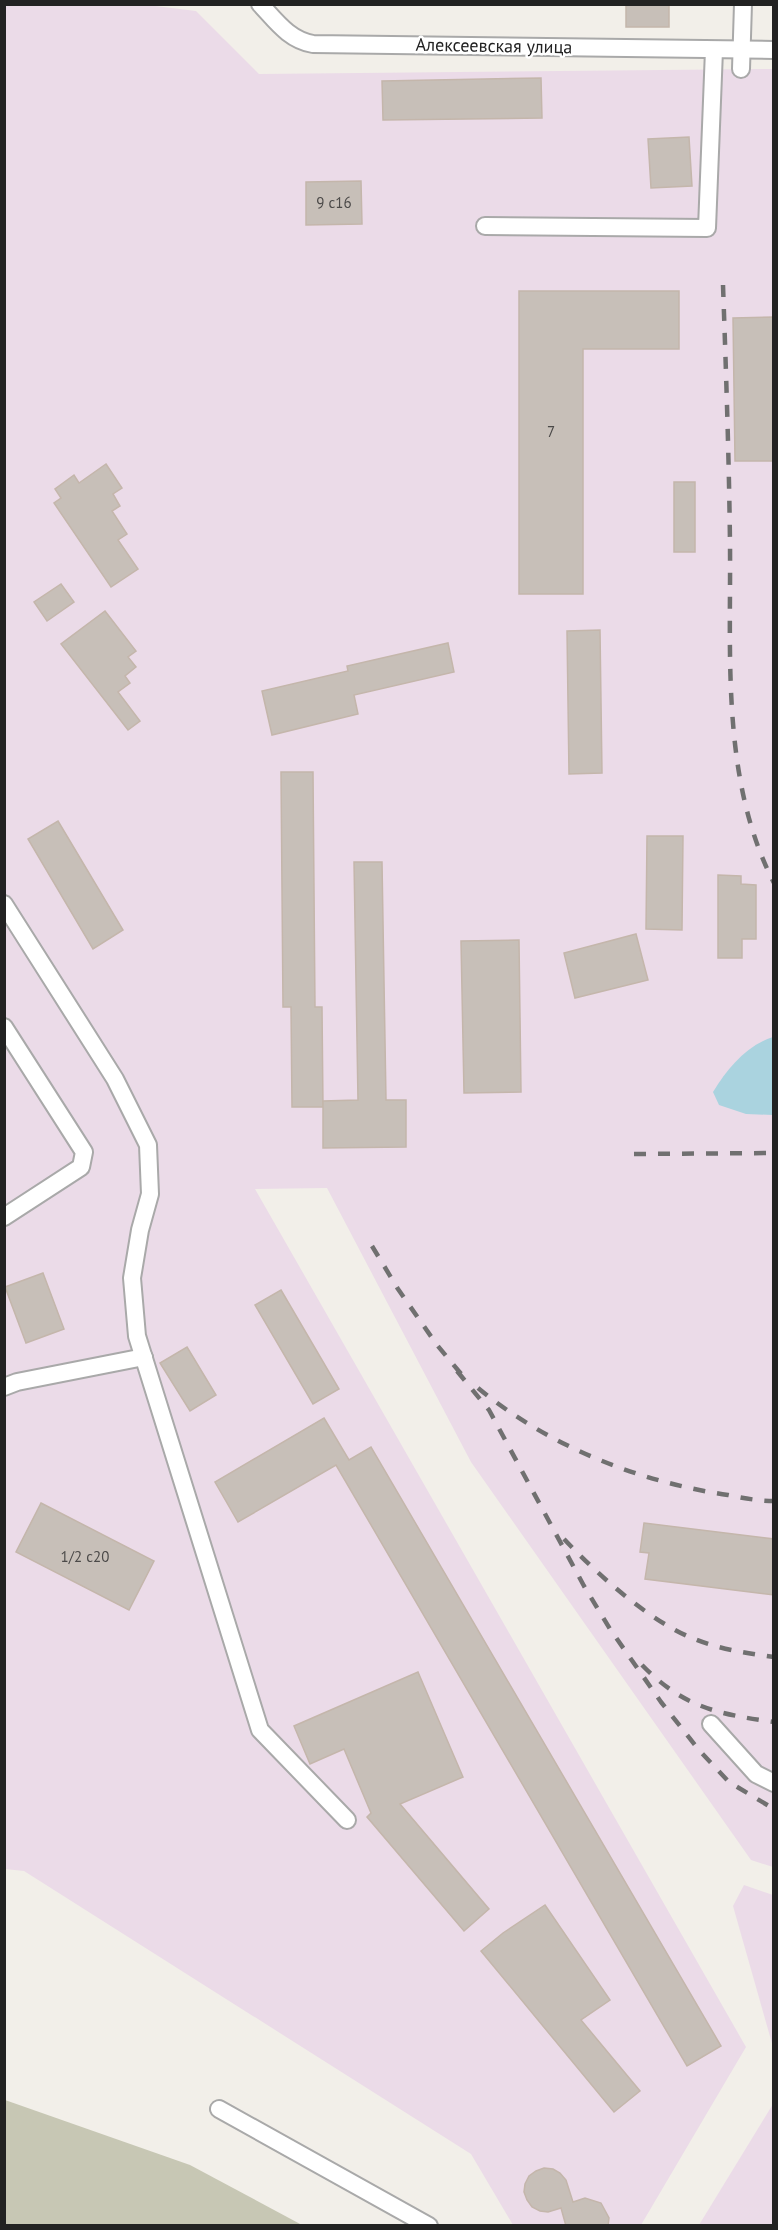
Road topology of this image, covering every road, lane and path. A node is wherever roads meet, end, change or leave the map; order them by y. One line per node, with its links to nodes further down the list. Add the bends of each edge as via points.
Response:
1 (260, 4): 3 (street, Алексеевская улица, via 292,37 313,44)
2 (743, 4): 4 (street)
3 (714, 50): 4 (street, Алексеевская улица); 7 (street, via 707,228)
4 (743, 50): 5 (street, Алексеевская улица); 6 (street)
5 (774, 50)
6 (741, 69)
7 (485, 226)
8 (4, 904): 11 (street, via 115,1079 148,1145 150,1194 132,1278 137,1336)
9 (4, 1027): 10 (street, via 84,1152 81,1167)
10 (4, 1217)
11 (144, 1357): 12 (street); 15 (street, via 260,1730)
12 (4, 1387)
13 (711, 1724): 14 (street, via 756,1774)
14 (774, 1783)
15 (347, 1820)
16 (219, 2109): 17 (street)
17 (429, 2226)

